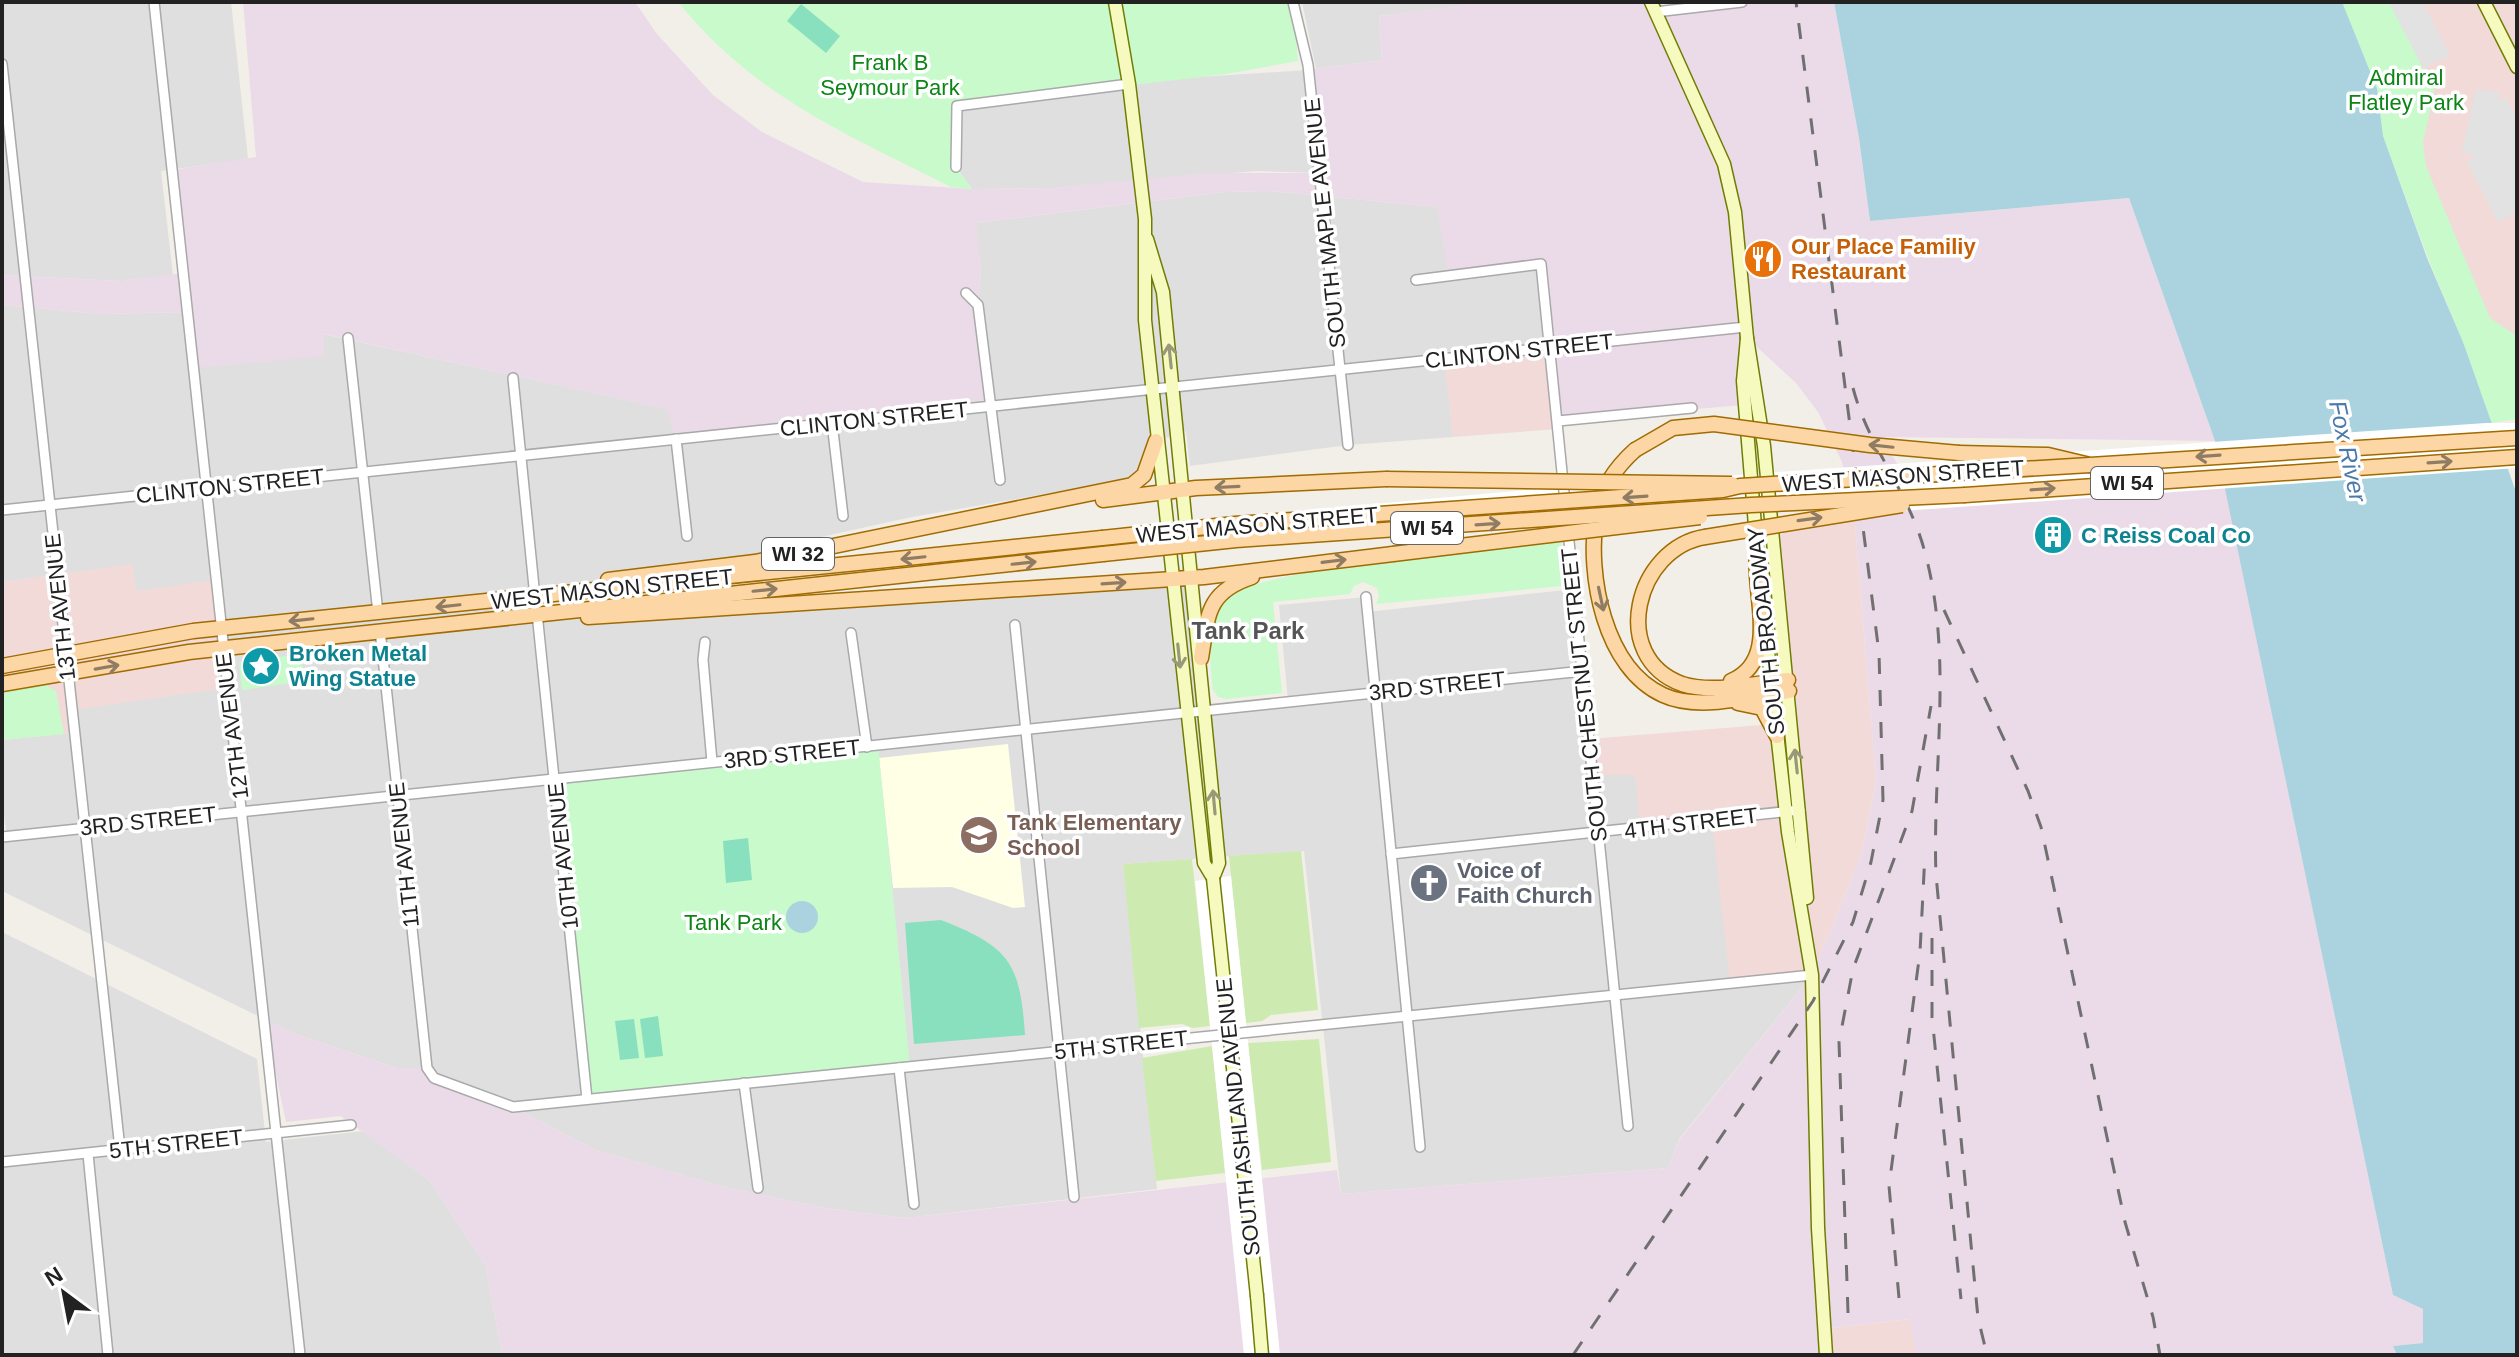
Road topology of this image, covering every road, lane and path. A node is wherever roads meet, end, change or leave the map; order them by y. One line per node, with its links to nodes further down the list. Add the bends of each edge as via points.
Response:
1 (154, 2): 37 (street, 12TH AVENUE)
2 (1115, 2): 9 (main road, SOUTH ASHLAND AVENUE)
3 (1293, 2): 17 (street, SOUTH MAPLE AVENUE, via 1308,65)
4 (1742, 2): 6 (street)
5 (2484, 2): 8 (main road)
6 (1653, 7): 14 (main road, SOUTH BROADWAY, via 1724,164 1735,212)
7 (2, 64): 41 (street, 13TH AVENUE)
8 (2517, 67)
9 (1129, 84): 10 (street, via 957,106); 11 (main road, SOUTH ASHLAND AVENUE)
10 (956, 167)
11 (1147, 239): 19 (main road, SOUTH ASHLAND AVENUE, one-way to 11, via 1162,286); 20 (main road, SOUTH ASHLAND AVENUE, via 1143,289)
12 (1416, 280): 16 (street, SOUTH CHESTNUT STREET, via 1541,264)
13 (966, 293): 21 (street, via 978,305)
14 (1747, 332): 16 (street, CLINTON STREET); 47 (main road, SOUTH BROADWAY, via 1743,381); 68 (main road, SOUTH BROADWAY)
15 (348, 338): 34 (street)
16 (1550, 348): 17 (street, CLINTON STREET); 23 (street, SOUTH CHESTNUT STREET)
17 (1340, 370): 19 (street, CLINTON STREET); 30 (street, SOUTH MAPLE AVENUE)
18 (513, 378): 31 (street)
19 (1173, 387): 20 (street, CLINTON STREET); 38 (main road, SOUTH ASHLAND AVENUE)
20 (1151, 389): 21 (street, CLINTON STREET); 29 (main road, SOUTH ASHLAND AVENUE)
21 (992, 406): 24 (street, CLINTON STREET); 35 (street)
22 (1692, 408): 23 (street)
23 (1558, 421): 65 (street, SOUTH CHESTNUT STREET)
24 (832, 423): 27 (street, CLINTON STREET); 45 (street)
25 (2517, 428): 28 (main road)
26 (2517, 438): 28 (main road, WEST MASON STREET / WI 54)
27 (676, 439): 31 (street, CLINTON STREET); 46 (street)
28 (2443, 440): 33 (main road, WEST MASON STREET / WI 54, one-way to 33)
29 (1156, 441): 39 (main road, SOUTH ASHLAND AVENUE); 43 (main road, via 1143,477 1132,485)
30 (1348, 445)
31 (521, 456): 34 (street, CLINTON STREET); 52 (street)
32 (2517, 457): 40 (main road, WEST MASON STREET / WI 54, one-way to 32)
33 (2090, 465): 36 (main road, WEST MASON STREET / WI 54, bridge); 72 (main road, one-way to 72, bridge, via 2048,455 1870,445 1714,424 1673,428 1635,450 1612,476 1596,517 1595,565 1604,611 1618,649 1640,678 1665,696)
34 (363, 472): 37 (street, CLINTON STREET); 54 (street)
35 (1000, 480)
36 (1740, 486): 38 (main road, one-way to 38, bridge, via 1720,481 1386,479); 51 (main road, WEST MASON STREET / WI 54, one-way to 51, bridge, via 1235,524)
37 (207, 489): 41 (street, CLINTON STREET); 57 (street, 12TH AVENUE)
38 (1184, 490): 39 (main road); 49 (main road, SOUTH ASHLAND AVENUE)
39 (1162, 492): 43 (main road, WI 32); 50 (main road, SOUTH ASHLAND AVENUE)
40 (1965, 495): 42 (main road, WEST MASON STREET / WI 54, bridge); 69 (main road, one-way to 40, bridge, via 1675,680 1654,663 1643,643 1638,604 1656,564 1678,545)
41 (49, 505): 44 (street, CLINTON STREET); 62 (street, 13TH AVENUE)
42 (1751, 505): 48 (main road, one-way to 42, bridge, via 1701,517); 55 (main road, WEST MASON STREET / WI 54, one-way to 42, bridge, via 1236,540)
43 (1042, 506): 51 (main road, WI 32, via 755,562 598,582)
44 (2, 510)
45 (843, 516)
46 (687, 536)
47 (1757, 552): 69 (main road, via 1759,656 1742,676); 70 (main road, SOUTH BROADWAY)
48 (1275, 569): 49 (main road); 63 (main road, via 1221,592 1209,614)
49 (1192, 577): 50 (main road, WI 32); 63 (main road, SOUTH ASHLAND AVENUE)
50 (1171, 579): 55 (main road, WI 32, one-way to 50, via 578,618); 74 (main road, SOUTH ASHLAND AVENUE, one-way to 74)
51 (554, 595): 52 (main road, WEST MASON STREET / WI 32)
52 (535, 597): 54 (main road, WEST MASON STREET / WI 32, one-way to 54)
53 (1366, 597): 71 (street)
54 (378, 613): 57 (main road, WEST MASON STREET / WI 32, one-way to 57)
55 (543, 613): 58 (main road, WEST MASON STREET / WI 32); 79 (street, 10TH AVENUE)
56 (1015, 625): 75 (street)
57 (221, 628): 61 (street, 12TH AVENUE); 62 (main road, WEST MASON STREET / WI 32)
58 (380, 630): 61 (main road, WEST MASON STREET / WI 32); 80 (street, 11TH AVENUE)
59 (851, 633): 77 (street)
60 (705, 642): 78 (street)
61 (223, 649): 66 (main road, WEST MASON STREET / WI 32, one-way to 61); 82 (street, 12TH AVENUE)
62 (66, 656): 64 (main road, WEST MASON STREET / WI 32); 66 (street, 13TH AVENUE)
63 (1201, 658): 73 (main road, SOUTH ASHLAND AVENUE)
64 (2, 666)
65 (1583, 671): 71 (street, 3RD STREET); 85 (street, SOUTH CHESTNUT STREET)
66 (68, 674): 67 (main road, WEST MASON STREET / WI 32); 84 (street, 13TH AVENUE)
67 (2, 684)
68 (1788, 685): 70 (main road); 81 (main road, SOUTH BROADWAY, one-way to 68)
69 (1705, 687): 70 (main road)
70 (1772, 687): 72 (main road); 76 (main road, SOUTH BROADWAY)
71 (1375, 692): 73 (street, 3RD STREET); 87 (street)
72 (1698, 703): 76 (main road, via 1757,705)
73 (1205, 710): 74 (street, 3RD STREET); 88 (main road, SOUTH ASHLAND AVENUE, one-way to 73, via 1219,863)
74 (1186, 712): 75 (street, 3RD STREET); 88 (main road, SOUTH ASHLAND AVENUE, via 1204,863)
75 (1026, 729): 77 (street, 3RD STREET); 93 (street)
76 (1777, 736): 83 (main road, SOUTH BROADWAY)
77 (867, 747): 78 (street, 3RD STREET)
78 (712, 762): 79 (street, 3RD STREET)
79 (555, 779): 80 (street, 3RD STREET); 97 (street, 10TH AVENUE)
80 (398, 795): 82 (street, 3RD STREET); 95 (street, 11TH AVENUE, via 427,1068)
81 (1800, 810): 83 (street, 4TH STREET); 89 (main road, SOUTH BROADWAY)
82 (242, 811): 84 (street, 3RD STREET); 100 (street, 12TH AVENUE)
83 (1786, 811): 85 (street, 4TH STREET); 89 (main road, SOUTH BROADWAY)
84 (85, 828): 86 (street, 3RD STREET); 102 (street, 13TH AVENUE)
85 (1598, 833): 87 (street, 4TH STREET); 91 (street, SOUTH CHESTNUT STREET)
86 (2, 837)
87 (1391, 854): 92 (street)
88 (1213, 878): 110 (main road, SOUTH ASHLAND AVENUE, bridge)
89 (1806, 922): 90 (main road, SOUTH BROADWAY)
90 (1812, 975): 91 (street, 5TH STREET); 111 (main road, SOUTH BROADWAY)
91 (1613, 995): 92 (street, 5TH STREET); 99 (street, SOUTH CHESTNUT STREET)
92 (1406, 1014): 93 (street, 5TH STREET); 101 (street)
93 (1059, 1051): 94 (street, 5TH STREET); 106 (street)
94 (899, 1068): 96 (street, 5TH STREET); 107 (street)
95 (434, 1078): 97 (street, 5TH STREET, via 513,1107)
96 (744, 1083): 97 (street, 5TH STREET); 105 (street)
97 (587, 1099)
98 (351, 1125): 100 (street, 5TH STREET)
99 (1628, 1126)
100 (277, 1133): 102 (street, 5TH STREET); 109 (street, 12TH AVENUE)
101 (1420, 1147)
102 (120, 1149): 103 (street, 5TH STREET)
103 (88, 1154): 104 (street, 5TH STREET); 108 (street)
104 (2, 1162)
105 (758, 1188)
106 (1074, 1197)
107 (914, 1204)
108 (108, 1355)
109 (300, 1355)
110 (1262, 1355)
111 (1826, 1355)

